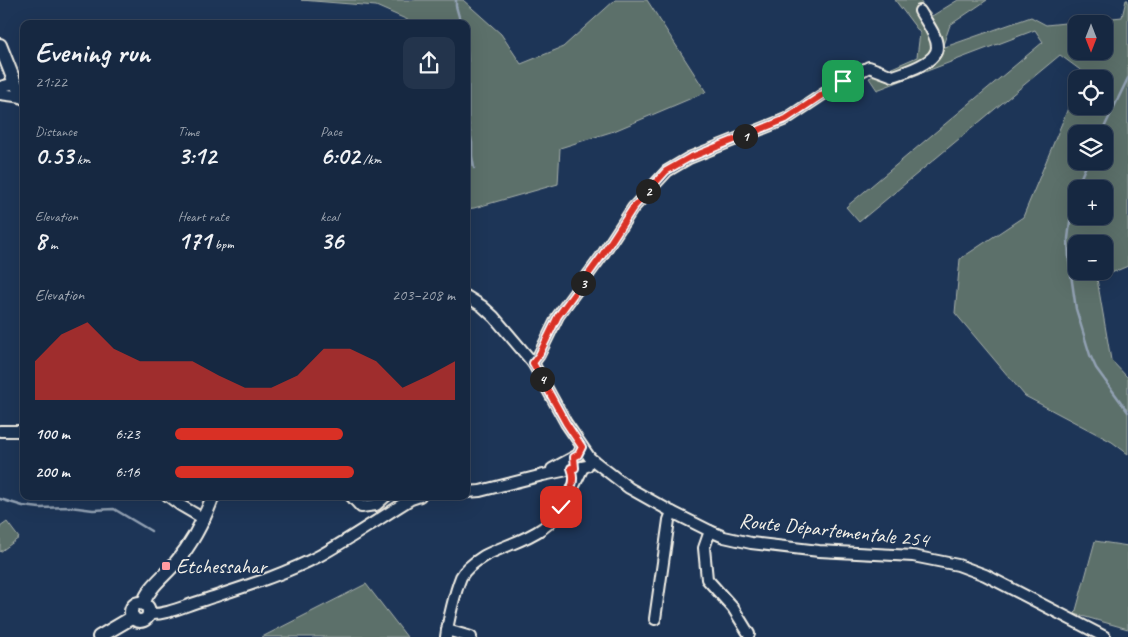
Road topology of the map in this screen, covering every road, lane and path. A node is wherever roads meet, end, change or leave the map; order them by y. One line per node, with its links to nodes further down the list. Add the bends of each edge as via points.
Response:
1 (920, 12): 9 (street, via 937,46 932,58 893,76 869,67 786,119 689,158 666,171 633,208 558,316)
2 (0, 45): 3 (main road)
3 (15, 83): 4 (street); 5 (main road)
4 (0, 87)
5 (20, 91)
6 (0, 94): 7 (street)
7 (20, 96)
8 (470, 298): 9 (street, Route Départementale 254, via 494,317)
9 (533, 363): 12 (street, Route Départementale 254)
10 (0, 431): 11 (street)
11 (20, 431)
12 (582, 447): 13 (street); 14 (street, Route Départementale 254)
13 (574, 457): 15 (street); 16 (street)
14 (597, 464): 15 (street); 23 (street, Route Départementale 254, via 629,488)
15 (576, 468): 16 (street); 28 (street, via 572,489 544,528 484,556 462,576)
16 (543, 474): 17 (street, via 506,486)
17 (470, 492)
18 (173, 500): 24 (street)
19 (211, 500): 24 (main road)
20 (355, 500): 21 (street, via 361,507 376,505)
21 (382, 500)
22 (408, 500): 26 (street, via 300,565 164,612)
23 (672, 512): 25 (street, Route Départementale 254); 27 (street)
24 (204, 519): 26 (main road, via 178,560 148,590)
25 (710, 532): 29 (street, via 704,548 707,579 733,608); 32 (street, Route Départementale 254, via 751,543 819,551 913,556 958,565 985,575)
26 (146, 609): 30 (main road, via 137,604 133,607 134,618)
27 (655, 620)
28 (447, 633): 31 (street)
29 (749, 634)
30 (98, 637)
31 (471, 637)
32 (1105, 637)

